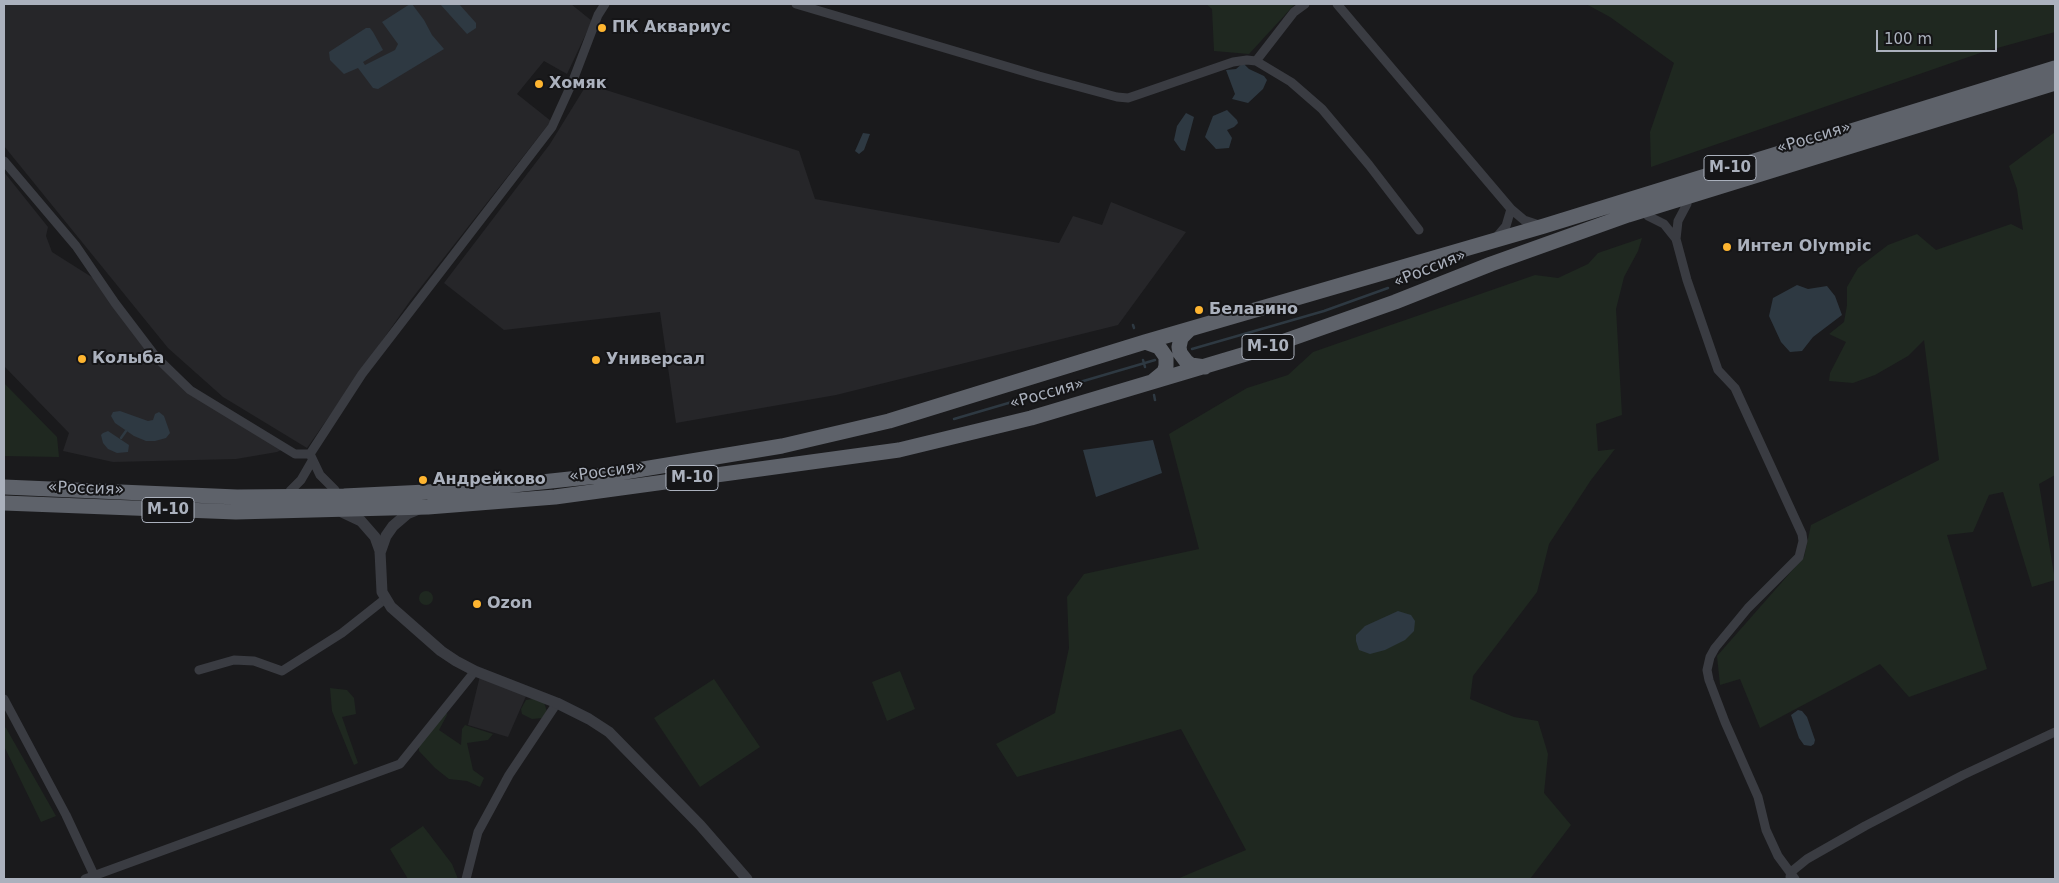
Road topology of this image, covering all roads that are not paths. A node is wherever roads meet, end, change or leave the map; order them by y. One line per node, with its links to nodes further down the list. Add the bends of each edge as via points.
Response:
1 (605, 4): 22 (street, via 552,127 362,374)
2 (796, 4): 5 (street, via 1117,97 1138,95 1233,62)
3 (1305, 4): 5 (street, via 1294,12)
4 (1337, 4): 11 (street)
5 (1256, 61): 14 (street, via 1290,82 1322,109)
6 (2055, 68): 13 (highway, «Россия» / М-10)
7 (2055, 82): 9 (highway, «Россия» / М-10)
8 (4, 161): 22 (street, via 76,246 156,357 190,390 295,454)
9 (1718, 186): 10 (highway); 17 (highway, «Россия» / М-10)
10 (1687, 204): 12 (highway); 15 (street, via 1678,222)
11 (1511, 209): 13 (street, via 1528,222); 16 (street, via 1506,226)
12 (1648, 216): 15 (street, via 1664,224); 17 (highway, via 1512,264)
13 (1544, 226): 16 (highway, «Россия» / М-10)
14 (1419, 230)
15 (1676, 239): 39 (street, via 1718,370 1735,388 1802,534 1799,557 1748,608 1715,648 1707,670 1725,722 1758,797 1766,830)
16 (1490, 242): 18 (highway, «Россия» / М-10)
17 (1491, 264): 20 (highway, «Россия» / М-10, via 1330,326)
18 (1190, 329): 19 (highway, «Россия» / М-10); 20 (highway, via 1181,338 1180,353 1191,365)
19 (1145, 342): 21 (highway, via 1159,347 1166,360 1162,375); 23 (highway, «Россия» / М-10, via 890,421 782,446)
20 (1206, 366): 21 (highway, «Россия» / М-10)
21 (1152, 382): 29 (highway, «Россия» / М-10, via 1031,418 899,450 555,496)
22 (311, 458): 25 (street, via 323,480); 26 (street, via 301,480)
23 (629, 471): 25 (highway, via 607,469 467,484); 27 (highway, «Россия» / М-10, via 467,490 344,496)
24 (4, 487): 27 (highway, «Россия» / М-10)
25 (335, 490): 26 (highway)
26 (290, 491): 27 (highway, via 236,491)
27 (205, 496)
28 (4, 503): 30 (highway, «Россия» / М-10, via 236,512)
29 (428, 507): 30 (highway, «Россия» / М-10); 31 (street, via 413,511 397,521 386,536)
30 (333, 510): 31 (street, via 350,514 366,525)
31 (380, 554): 32 (street)
32 (385, 600): 33 (street, via 342,633 282,671 254,661 234,660); 34 (street, via 441,651)
33 (199, 670)
34 (475, 671): 36 (street); 38 (street, via 400,764)
35 (4, 699): 38 (street)
36 (557, 703): 41 (street, via 509,775 478,832); 42 (street, via 589,719 617,739)
37 (2055, 732): 39 (street, via 1865,826 1808,859)
38 (94, 875): 40 (street)
39 (1792, 877)
40 (85, 879)
41 (466, 879)
42 (747, 879)

